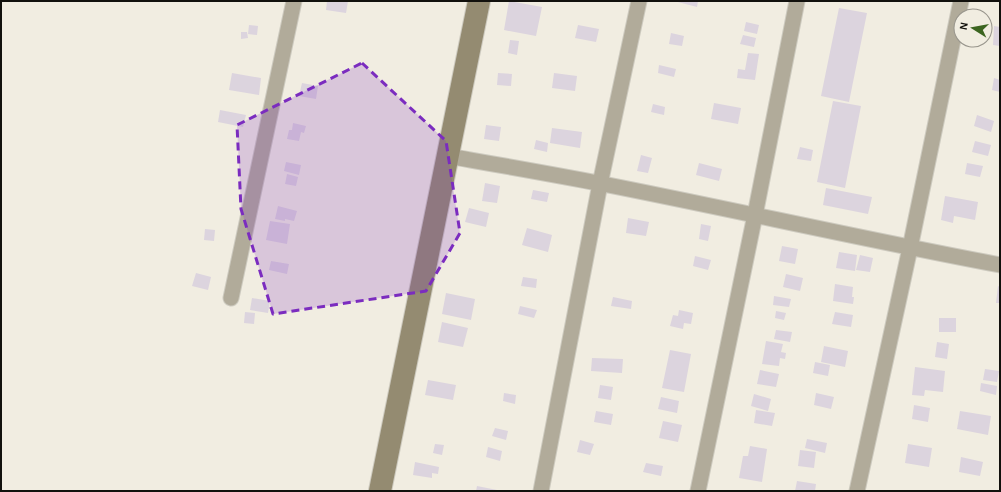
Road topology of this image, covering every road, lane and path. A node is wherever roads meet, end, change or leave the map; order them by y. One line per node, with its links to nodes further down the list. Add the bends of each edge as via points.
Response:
1 (294, 1): 11 (street)
2 (479, 1): 6 (main road)
3 (639, 1): 7 (street)
4 (797, 1): 8 (street)
5 (961, 1): 9 (street)
6 (448, 156): 7 (street); 12 (main road)
7 (600, 184): 8 (street); 13 (street)
8 (755, 215): 9 (street); 14 (street)
9 (910, 248): 10 (street); 15 (street)
10 (1000, 265)
11 (231, 298)
12 (380, 491)
13 (541, 491)
14 (698, 491)
15 (857, 491)

